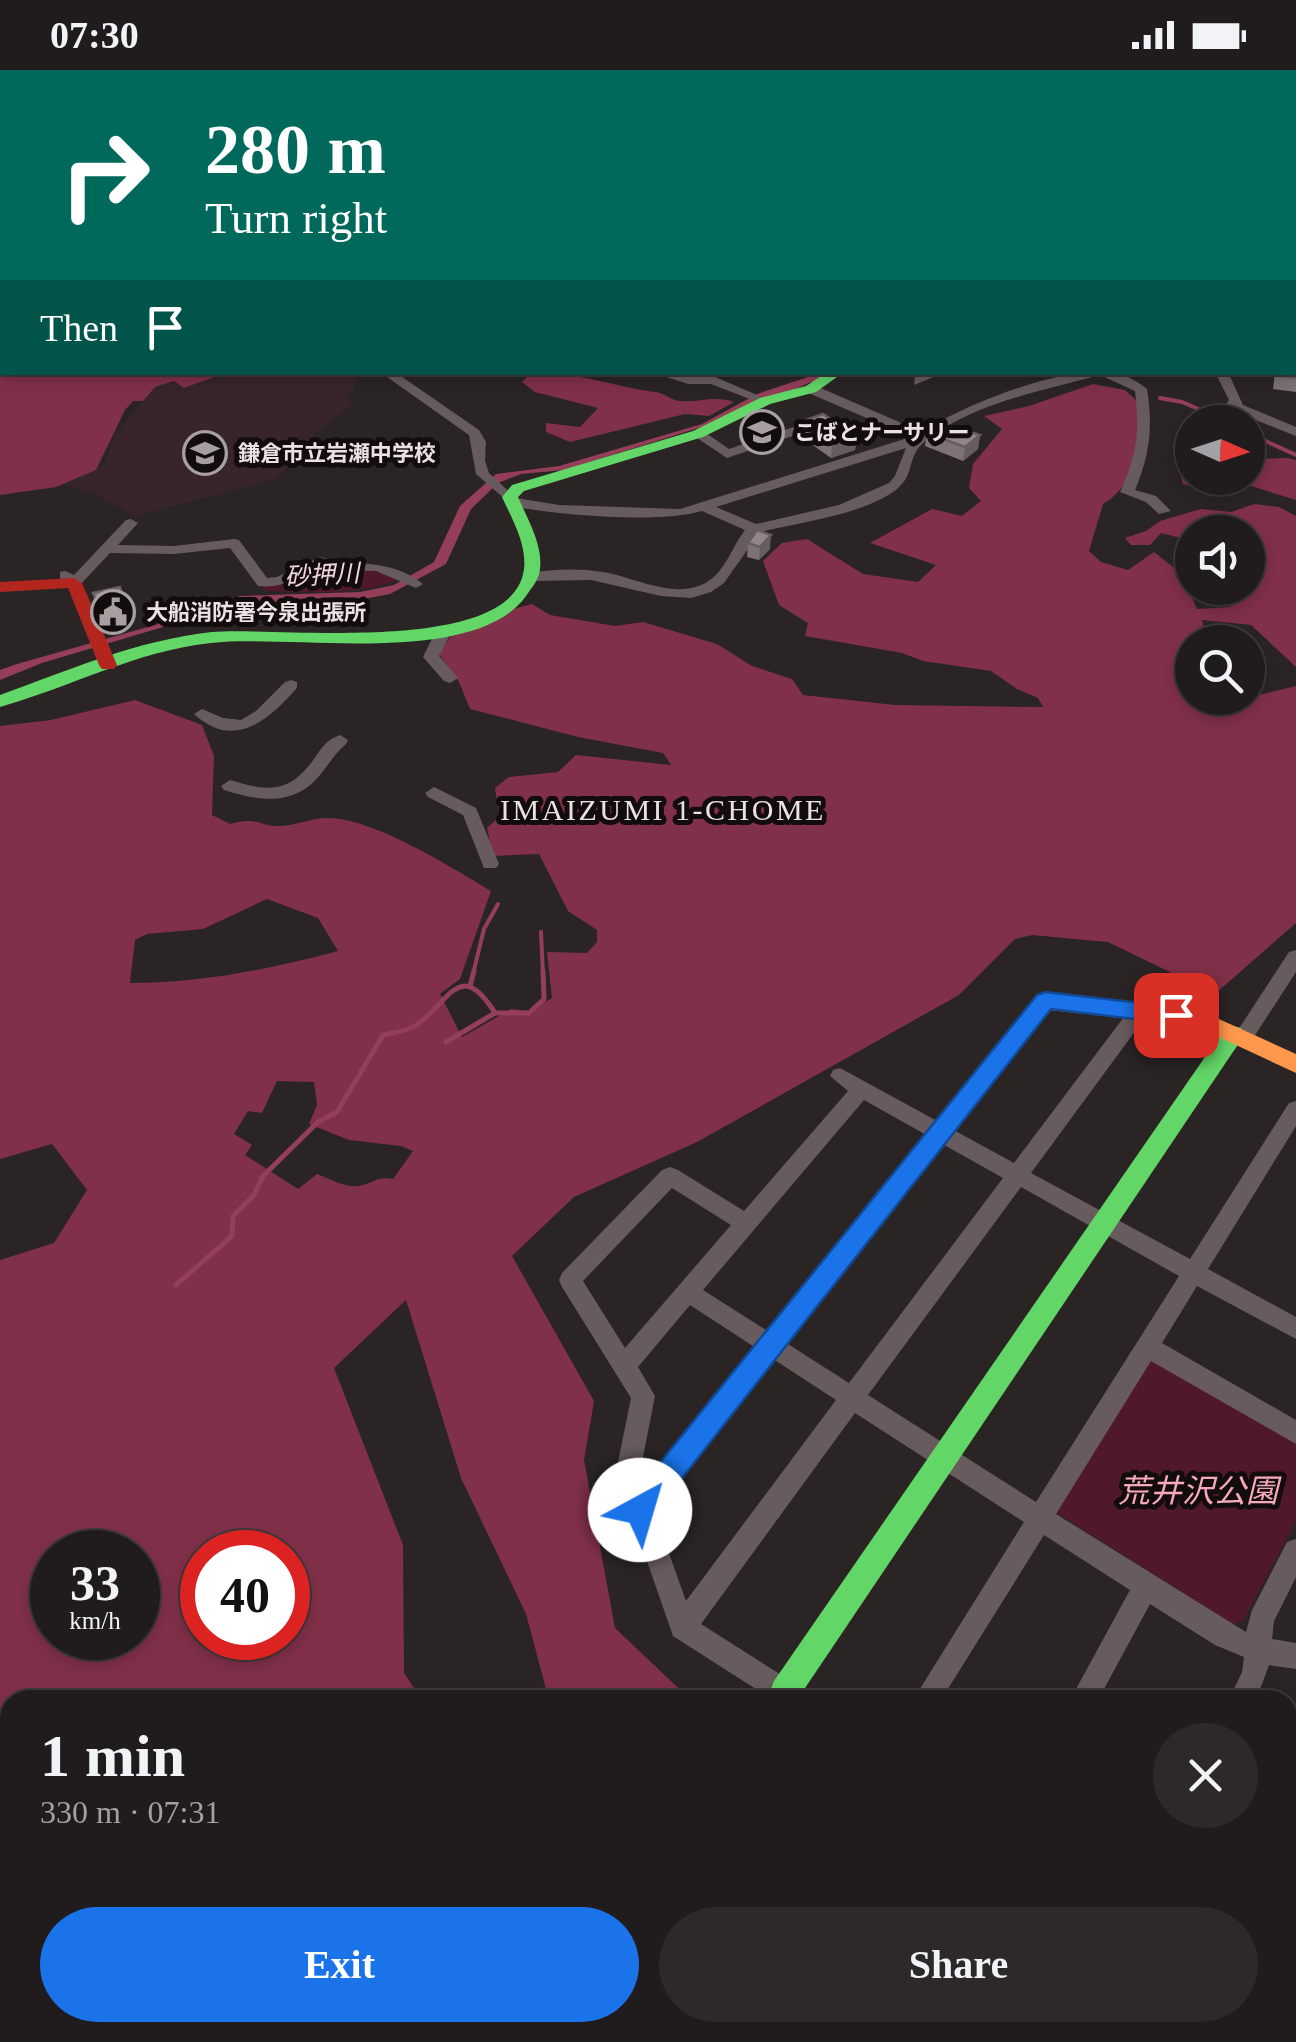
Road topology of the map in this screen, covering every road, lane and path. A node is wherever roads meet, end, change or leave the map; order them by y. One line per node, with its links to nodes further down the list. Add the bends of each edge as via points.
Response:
1 (390, 375): 13 (street, via 474,432 479,470)
2 (669, 375): 8 (street, via 713,380)
3 (832, 375): 7 (street)
4 (1086, 375): 12 (street, via 981,405)
5 (1112, 375): 15 (street, via 1141,389 1142,460 1128,492)
6 (1225, 375): 10 (street, via 1233,404)
7 (811, 389): 8 (street); 12 (street)
8 (760, 398): 11 (street)
9 (825, 420): 11 (street, via 727,454)
10 (1296, 432)
11 (698, 434): 13 (street)
12 (922, 438): 14 (street); 17 (street, via 907,452 897,484)
13 (501, 491): 14 (street, via 578,510); 19 (street, via 526,541)
14 (706, 508): 17 (street)
15 (1164, 511)
16 (131, 523): 18 (street)
17 (755, 529): 19 (street, via 720,579 699,591 642,589 604,576)
18 (108, 549): 20 (street); 21 (street, via 226,542 241,548 263,583 320,561 379,567)
19 (530, 577): 23 (street, via 492,618)
20 (70, 579): 22 (street); 24 (street)
21 (416, 584)
22 (0, 587)
23 (444, 631): 24 (street, via 210,637); 25 (street, via 432,657)
24 (101, 650): 27 (street)
25 (450, 678)
26 (291, 685): 28 (street, via 245,724 224,726)
27 (0, 701)
28 (202, 714)
29 (340, 740): 30 (street, via 305,783 268,798)
30 (230, 786)
31 (434, 792): 32 (street, via 470,812)
32 (490, 864)
33 (1296, 957): 34 (street)
34 (1288, 988): 36 (street)
35 (1140, 1010): 36 (street, via 1199,1018); 41 (street, via 1045,1000); 42 (street)
36 (1238, 1036): 37 (street); 43 (street)
37 (1296, 1064)
38 (840, 1076): 39 (street)
39 (861, 1089): 41 (street); 44 (street)
40 (1296, 1109): 45 (street)
41 (940, 1132): 42 (street); 48 (street)
42 (1018, 1175): 43 (street); 51 (street)
43 (1105, 1223): 45 (street); 53 (street)
44 (747, 1224): 46 (street); 50 (street, via 670,1176 570,1280)
45 (1194, 1272): 47 (street); 49 (street)
46 (686, 1291): 48 (street); 50 (street)
47 (1294, 1324)
48 (772, 1344): 51 (street); 54 (street)
49 (1147, 1346): 52 (street); 55 (street)
50 (624, 1366): 54 (street, via 643,1396 628,1472)
51 (855, 1398): 53 (street); 58 (street)
52 (1296, 1433)
53 (946, 1457): 55 (street); 62 (street)
54 (640, 1510): 58 (street)
55 (1040, 1515): 57 (street); 63 (street)
56 (1296, 1552): 59 (street, via 1261,1619)
57 (1146, 1586): 59 (street); 64 (street)
58 (682, 1627): 61 (street)
59 (1258, 1650): 60 (street); 65 (street)
60 (1296, 1656)
61 (778, 1690)
62 (791, 1690)
63 (932, 1690)
64 (1089, 1690)
65 (1247, 1690)

